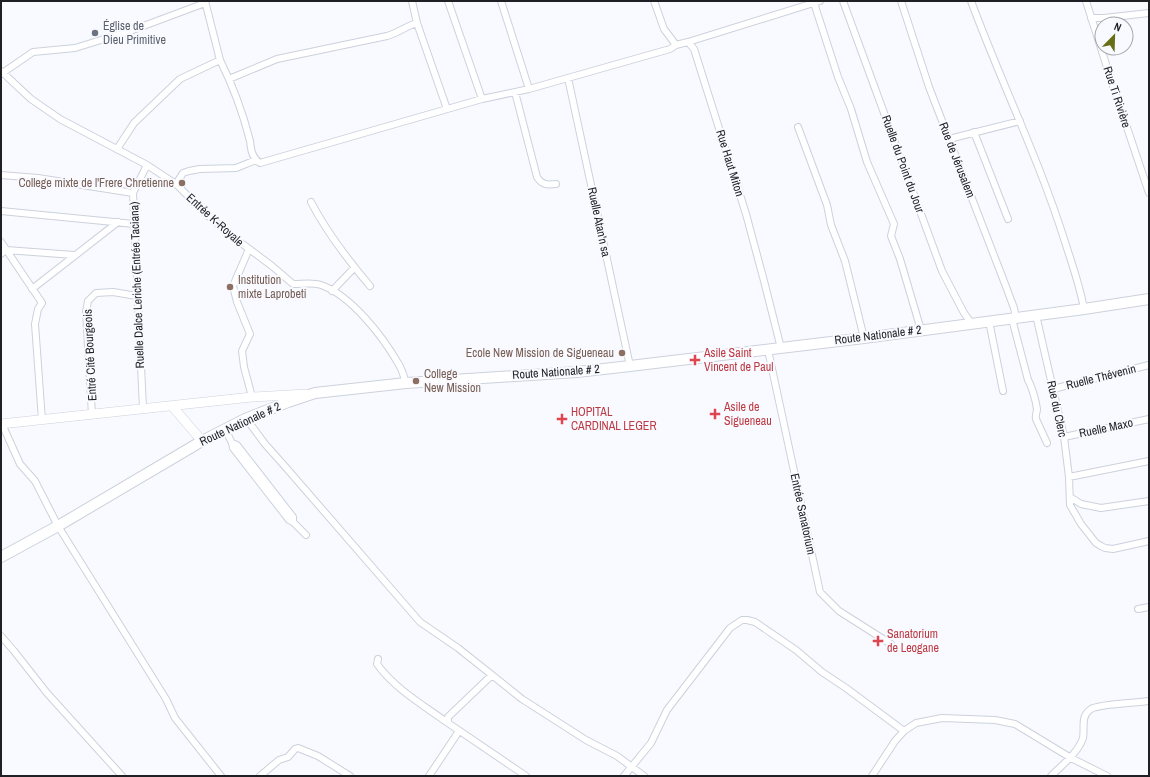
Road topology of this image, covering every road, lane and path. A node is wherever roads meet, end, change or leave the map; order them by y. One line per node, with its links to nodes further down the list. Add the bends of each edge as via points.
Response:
1 (412, 1): 13 (street)
2 (448, 1): 22 (street)
3 (501, 1): 20 (street)
4 (654, 1): 15 (street, via 664,29)
5 (843, 1): 55 (street, Ruelle du Point du Jour, via 942,271)
6 (901, 1): 27 (street, Rue de Jérusalem)
7 (970, 1): 24 (street)
8 (1086, 1): 12 (street, Rue Ti Rivière)
9 (205, 2): 16 (street); 17 (street, via 130,31 75,48 33,52)
10 (817, 2): 14 (street); 56 (street, via 836,70 868,162 894,224 891,236)
11 (1149, 12): 12 (street)
12 (1092, 18): 35 (street, Rue Ti Rivière)
13 (417, 22): 19 (street, via 387,36 277,60); 23 (street)
14 (688, 42): 15 (street); 58 (street, Rue Haut Miton, via 694,49 746,214)
15 (676, 45): 18 (street, via 670,49)
16 (220, 60): 19 (street); 28 (street, via 180,79 134,123)
17 (1, 72): 28 (street, Entrée K-Royale, via 31,99 60,119)
18 (568, 78): 20 (street); 61 (street, Ruelle Atan'n sa)
19 (229, 79): 29 (street)
20 (529, 89): 21 (street)
21 (515, 92): 22 (street); 33 (street, via 536,177 546,185)
22 (482, 99): 23 (street)
23 (447, 109): 29 (street, via 265,162 260,163)
24 (1020, 121): 26 (street); 51 (street, via 1054,206)
25 (798, 127): 57 (street, via 845,261)
26 (974, 132): 27 (street); 38 (street)
27 (949, 139): 53 (street, Rue de Jérusalem, via 1012,302)
28 (117, 149): 30 (street, Entrée K-Royale)
29 (256, 160): 32 (street, via 236,168 189,171 183,173)
30 (147, 164): 32 (street, Entrée K-Royale); 34 (street, Ruelle Dalce Leriche (Entrée Taciana))
31 (1, 175): 34 (street, via 38,178)
32 (176, 184): 42 (street, Entrée K-Royale, via 205,213)
33 (556, 184)
34 (133, 193): 40 (street, Ruelle Dalce Leriche (Entrée Taciana))
35 (1149, 193)
36 (311, 202): 45 (street, via 320,220)
37 (1, 211): 39 (street)
38 (1008, 219)
39 (118, 222): 40 (street); 44 (street)
40 (134, 224): 49 (street, Ruelle Dalce Leriche (Entrée Taciana))
41 (1, 242): 43 (street)
42 (249, 249): 48 (street, Entrée K-Royale, via 293,284 311,283); 66 (street, via 233,286 250,334 242,351)
43 (3, 252): 44 (street); 47 (street)
44 (74, 255): 47 (street)
45 (354, 268): 46 (street); 48 (street)
46 (370, 286)
47 (32, 288): 72 (street, via 42,304 38,308 35,324)
48 (332, 291): 62 (street, Entrée K-Royale, via 352,305 378,333 399,364)
49 (137, 296): 68 (street, Ruelle Dalce Leriche (Entrée Taciana)); 69 (street, Entré Cité Bourgeois, via 96,292 88,301 86,312)
50 (1149, 300): 51 (main road, Route Nationale # 2)
51 (1084, 309): 52 (main road, Route Nationale # 2)
52 (1036, 315): 53 (main road, Route Nationale # 2); 63 (street, Rue du Clerc)
53 (1014, 318): 54 (main road, Route Nationale # 2); 77 (street, Rue de Jérusalem, via 1037,410 1035,416)
54 (989, 322): 55 (main road, Route Nationale # 2); 64 (street)
55 (972, 324): 56 (main road, Route Nationale # 2)
56 (921, 330): 57 (main road, Route Nationale # 2)
57 (864, 338): 58 (main road, Route Nationale # 2)
58 (781, 348): 59 (main road, Route Nationale # 2)
59 (768, 350): 61 (main road, Route Nationale # 2); 89 (street, Entrée Sanatorium, via 820,592 839,612)
60 (1149, 365): 63 (street, Ruelle Thévenin)
61 (630, 366): 62 (main road, Route Nationale # 2)
62 (406, 383): 65 (main road, Route Nationale # 2)
63 (1053, 389): 75 (street, Rue du Clerc)
64 (1003, 391)
65 (315, 393): 66 (main road); 70 (main road, Route Nationale # 2)
66 (252, 397): 67 (main road)
67 (172, 406): 68 (main road); 76 (main road)
68 (143, 409): 69 (main road)
69 (92, 415): 72 (main road)
70 (246, 419): 74 (main road, Route Nationale # 2); 91 (street, via 271,452 420,622)
71 (1149, 419): 75 (street, Ruelle Maxo)
72 (42, 420): 73 (main road)
73 (1, 424): 82 (street, via 20,464 34,481)
74 (225, 429): 76 (main road, Route Nationale # 2); 83 (street, via 232,443 237,445)
75 (1064, 437): 79 (street, Rue du Clerc)
76 (202, 441): 82 (main road, Route Nationale # 2)
77 (1046, 443)
78 (1149, 461): 79 (street)
79 (1069, 477): 80 (street, Rue du Clerc)
80 (1070, 497): 81 (street, via 1081,504 1101,508); 84 (street, Rue du Clerc, via 1070,505 1081,524 1100,546 1113,548)
81 (1149, 501)
82 (58, 526): 85 (main road, Route Nationale # 2); 99 (street, via 166,699 175,718)
83 (306, 535)
84 (1149, 541)
85 (1, 556)
86 (1149, 607): 87 (street)
87 (1138, 609)
88 (1, 636): 98 (street, via 47,693)
89 (892, 644)
90 (378, 659): 93 (street, via 377,664 388,676 409,695)
91 (492, 675): 93 (street, via 448,717); 97 (street, via 522,699)
92 (1149, 701): 96 (street, via 1102,706 1090,710 1084,717 1083,738)
93 (448, 723): 94 (street)
94 (460, 731): 102 (street); 103 (street)
95 (904, 731): 96 (street, via 916,723 942,718 995,720 1015,724); 97 (street, via 796,650 755,622 742,620 730,628 712,650 667,710 651,743); 106 (street)
96 (1070, 758): 107 (street); 108 (street)
97 (631, 767): 104 (street); 105 (street)
98 (122, 776)
99 (220, 776)
100 (260, 776): 101 (street, via 298,748 318,756)
101 (350, 776)
102 (429, 776)
103 (526, 776)
104 (624, 776)
105 (644, 776)
106 (872, 776)
107 (1051, 776)
108 (1107, 776)

